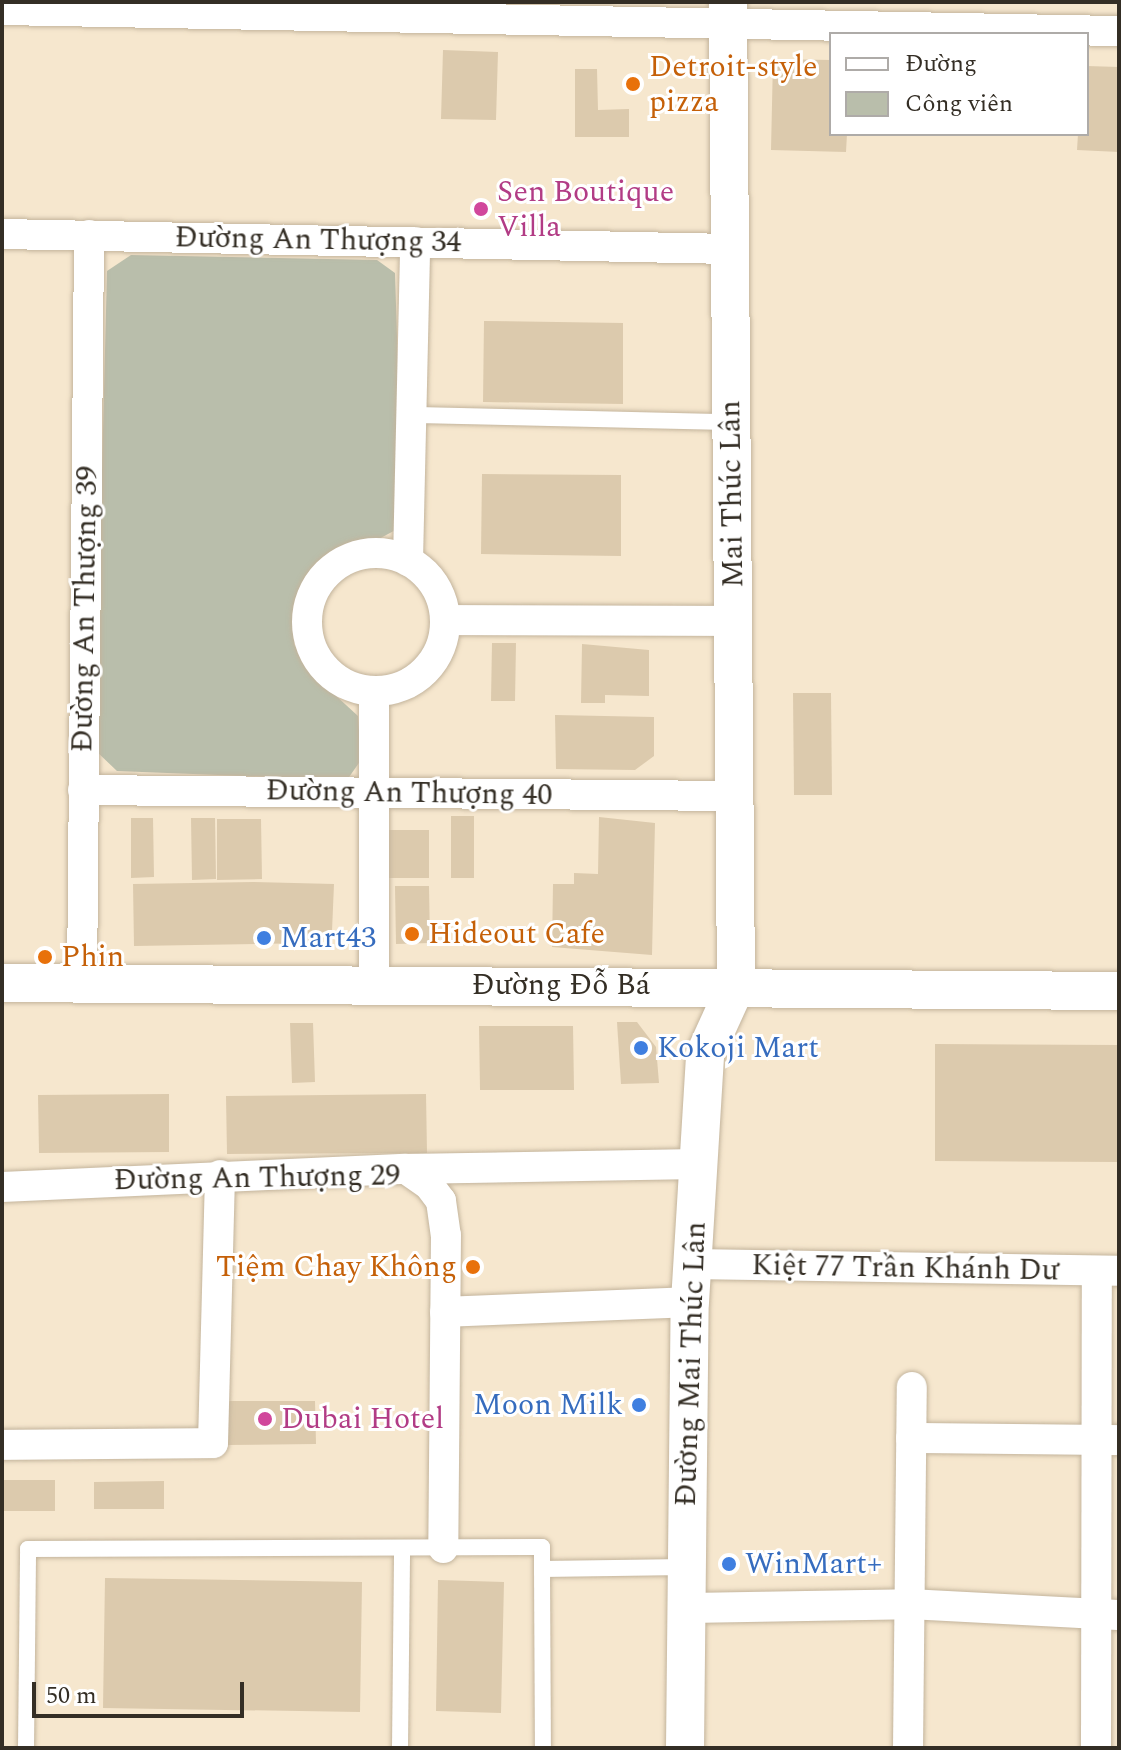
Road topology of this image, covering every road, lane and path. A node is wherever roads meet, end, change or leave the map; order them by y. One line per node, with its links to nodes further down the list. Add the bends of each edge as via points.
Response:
1 (2, 10): 2 (street)
2 (467, 10): 3 (street)
3 (728, 13): 4 (street); 9 (street, Mai Thúc Lân)
4 (963, 15): 5 (street)
5 (1115, 21)
6 (2, 234): 7 (street, Đường An Thượng 34)
7 (89, 235): 8 (street, Đường An Thượng 34); 16 (street, Đường An Thượng 39)
8 (415, 242): 9 (street, Đường An Thượng 34); 10 (street)
9 (730, 249): 11 (street, Mai Thúc Lân)
10 (414, 415): 11 (lane); 12 (street)
11 (731, 422): 14 (street, Mai Thúc Lân)
12 (408, 561): 13 (street, via 435,585); 15 (street, via 386,554 343,562 325,575 310,605 309,638 318,658 342,681)
13 (446, 620): 14 (street); 15 (street, via 443,642 425,670 397,688)
14 (733, 621): 18 (street, Mai Thúc Lân)
15 (374, 691): 17 (street)
16 (83, 790): 17 (street, Đường An Thượng 40); 20 (street, Đường An Thượng 39)
17 (374, 792): 18 (street, Đường An Thượng 40); 21 (street)
18 (734, 796): 22 (street, Mai Thúc Lân)
19 (2, 983): 20 (street, Đường Đỗ Bá)
20 (82, 983): 21 (street, Đường Đỗ Bá)
21 (374, 985): 22 (street, Đường Đỗ Bá)
22 (736, 986): 23 (street, Đường Đỗ Bá); 24 (street, Đường Mai Thúc Lân, via 705,1054)
23 (1119, 991)
24 (698, 1164): 25 (street); 28 (street, Đường Mai Thúc Lân)
25 (406, 1169): 26 (street, Đường An Thượng 29); 31 (street, Đường An Thượng 29, via 441,1201)
26 (220, 1175): 27 (street, Đường An Thượng 29); 35 (street, via 213,1443)
27 (2, 1187)
28 (691, 1264): 29 (street, Kiệt 77 Trần Khánh Dư); 30 (street, Đường Mai Thúc Lân)
29 (1108, 1271): 34 (street)
30 (690, 1302): 31 (street); 38 (street, Đường Mai Thúc Lân)
31 (445, 1312): 36 (street, Đường An Thượng 29)
32 (912, 1387): 33 (street)
33 (911, 1438): 34 (street); 40 (street)
34 (1109, 1440): 42 (street)
35 (2, 1445)
36 (443, 1548): 37 (lane); 39 (lane, via 542,1547)
37 (402, 1549): 43 (lane, via 28,1549); 44 (lane)
38 (686, 1567): 39 (lane); 41 (street, Đường Mai Thúc Lân)
39 (542, 1569): 45 (lane)
40 (909, 1604): 41 (street); 42 (street); 47 (street)
41 (689, 1608): 46 (street, Đường Mai Thúc Lân)
42 (1109, 1614): 48 (street)
43 (26, 1748)
44 (400, 1748)
45 (543, 1748)
46 (685, 1748)
47 (908, 1748)
48 (1096, 1748)

